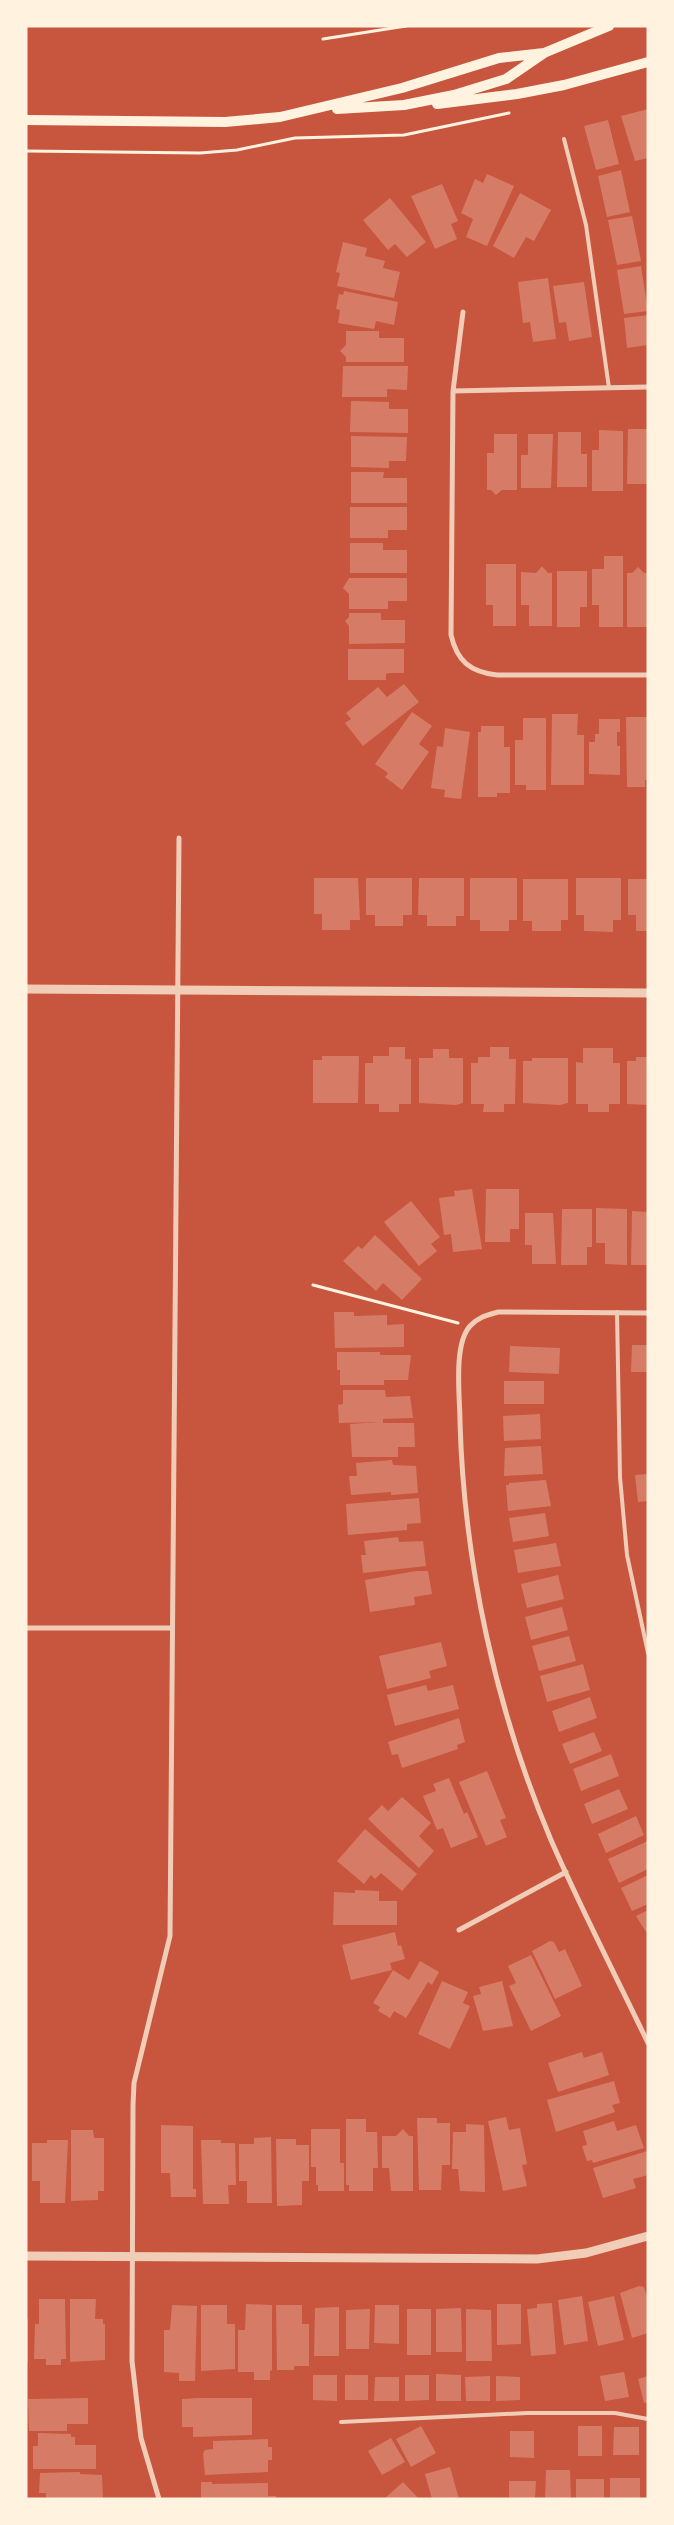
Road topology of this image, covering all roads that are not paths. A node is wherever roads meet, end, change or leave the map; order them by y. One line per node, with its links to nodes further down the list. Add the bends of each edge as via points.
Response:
1 (608, 26): 2 (main road)
2 (544, 53): 4 (main road, via 506,79 454,95); 5 (main road, via 498,58)
3 (648, 62): 4 (main road, via 517,94 464,102)
4 (404, 105): 5 (main road)
5 (313, 111): 6 (main road, via 225,122)
6 (26, 120)
7 (564, 139): 10 (lane, via 586,225)
8 (463, 312): 11 (street)
9 (648, 387): 10 (street)
10 (609, 388): 11 (street)
11 (453, 391): 12 (street, via 451,634 458,656 473,670 497,675)
12 (648, 675)
13 (179, 838): 15 (street)
14 (26, 989): 15 (street)
15 (176, 990): 16 (street); 20 (street)
16 (648, 993)
17 (617, 1312): 18 (street); 21 (lane, via 620,1477 627,1554); 22 (street, via 498,1312 482,1316 470,1326 462,1340 460,1356 461,1438 472,1544 484,1617 503,1698 525,1769)
18 (648, 1313)
19 (26, 1628): 20 (street)
20 (172, 1628): 27 (street, via 170,1936 134,2083)
21 (648, 1653)
22 (566, 1872): 23 (street); 24 (street)
23 (459, 1930)
24 (648, 2044)
25 (648, 2236): 27 (street, via 586,2253 537,2259)
26 (26, 2256): 27 (street)
27 (133, 2256): 30 (street, via 132,2361 136,2402 141,2438)
28 (648, 2419): 29 (lane, via 615,2413 527,2413)
29 (341, 2422)
30 (159, 2499)

